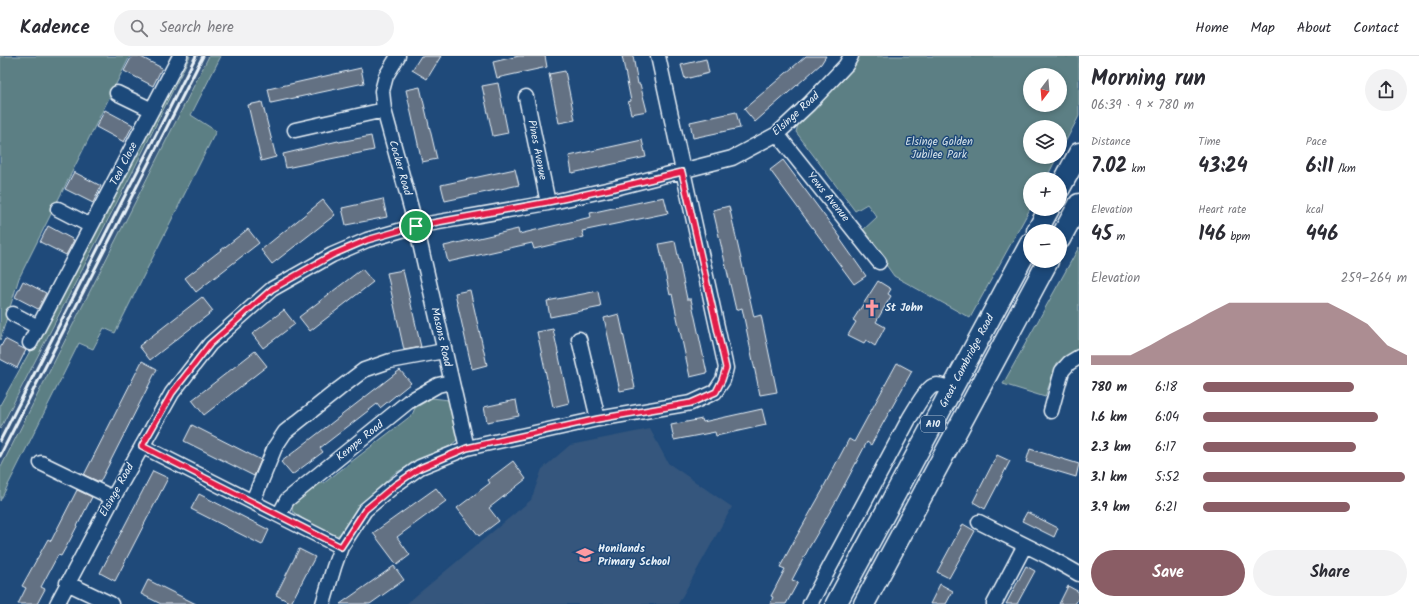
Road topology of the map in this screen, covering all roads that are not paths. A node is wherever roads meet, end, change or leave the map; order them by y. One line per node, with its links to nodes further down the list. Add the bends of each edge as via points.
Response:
1 (180, 56): 7 (street, Teal Close)
2 (398, 56): 8 (street, Cocker Road, via 386,76 382,91)
3 (851, 56): 10 (street, Elsinge Road, via 846,65)
4 (660, 57): 12 (street)
5 (118, 93): 7 (street)
6 (526, 97): 14 (street, Pines Avenue)
7 (152, 110): 17 (street, Teal Close)
8 (384, 110): 9 (street); 18 (street, Cocker Road)
9 (295, 130)
10 (777, 134): 12 (street, Elsinge Road, via 732,158); 21 (street, Yews Avenue)
11 (1079, 153): 13 (highway)
12 (682, 172): 14 (street, Elsinge Road); 32 (street, via 726,368 722,380 716,392 691,403)
13 (1067, 175)
14 (548, 202): 18 (street, Elsinge Road)
15 (1079, 204): 19 (highway)
16 (58, 209): 17 (street)
17 (91, 226): 24 (street, Teal Close)
18 (416, 226): 27 (street, Masons Road); 33 (street, Elsinge Road, via 367,240 332,255 272,289 210,344 172,393)
19 (1067, 226)
20 (1023, 257): 30 (highway, Great Cambridge Road / A10)
21 (879, 262)
22 (1044, 268): 49 (highway, A10)
23 (14, 314): 24 (street)
24 (38, 327): 26 (street, Teal Close)
25 (579, 339): 32 (street)
26 (30, 343)
27 (444, 351): 29 (street, Masons Road); 37 (street, via 383,363 364,370 345,384 285,432 275,447)
28 (1079, 357): 31 (street, via 1062,371)
29 (451, 382): 34 (street, Masons Road); 38 (street, Kempe Road, via 438,385 408,402 287,500)
30 (951, 390): 47 (street, via 936,385 926,392); 48 (highway, Great Cambridge Road / A10)
31 (1051, 411)
32 (598, 419): 34 (street)
33 (142, 446): 36 (street, Elsinge Road); 37 (street)
34 (467, 448): 41 (street, via 420,468 395,485 365,510)
35 (41, 463): 36 (street)
36 (113, 498): 43 (street, Elsinge Road)
37 (253, 501): 38 (street)
38 (279, 515): 41 (street)
39 (979, 522): 40 (street)
40 (1025, 545): 42 (street); 50 (street)
41 (341, 547): 46 (street)
42 (1079, 574)
43 (67, 583): 44 (street, Elsinge Road); 45 (street)
44 (57, 604)
45 (111, 604)
46 (323, 604)
47 (810, 604)
48 (836, 604)
49 (864, 604)
50 (994, 604)

